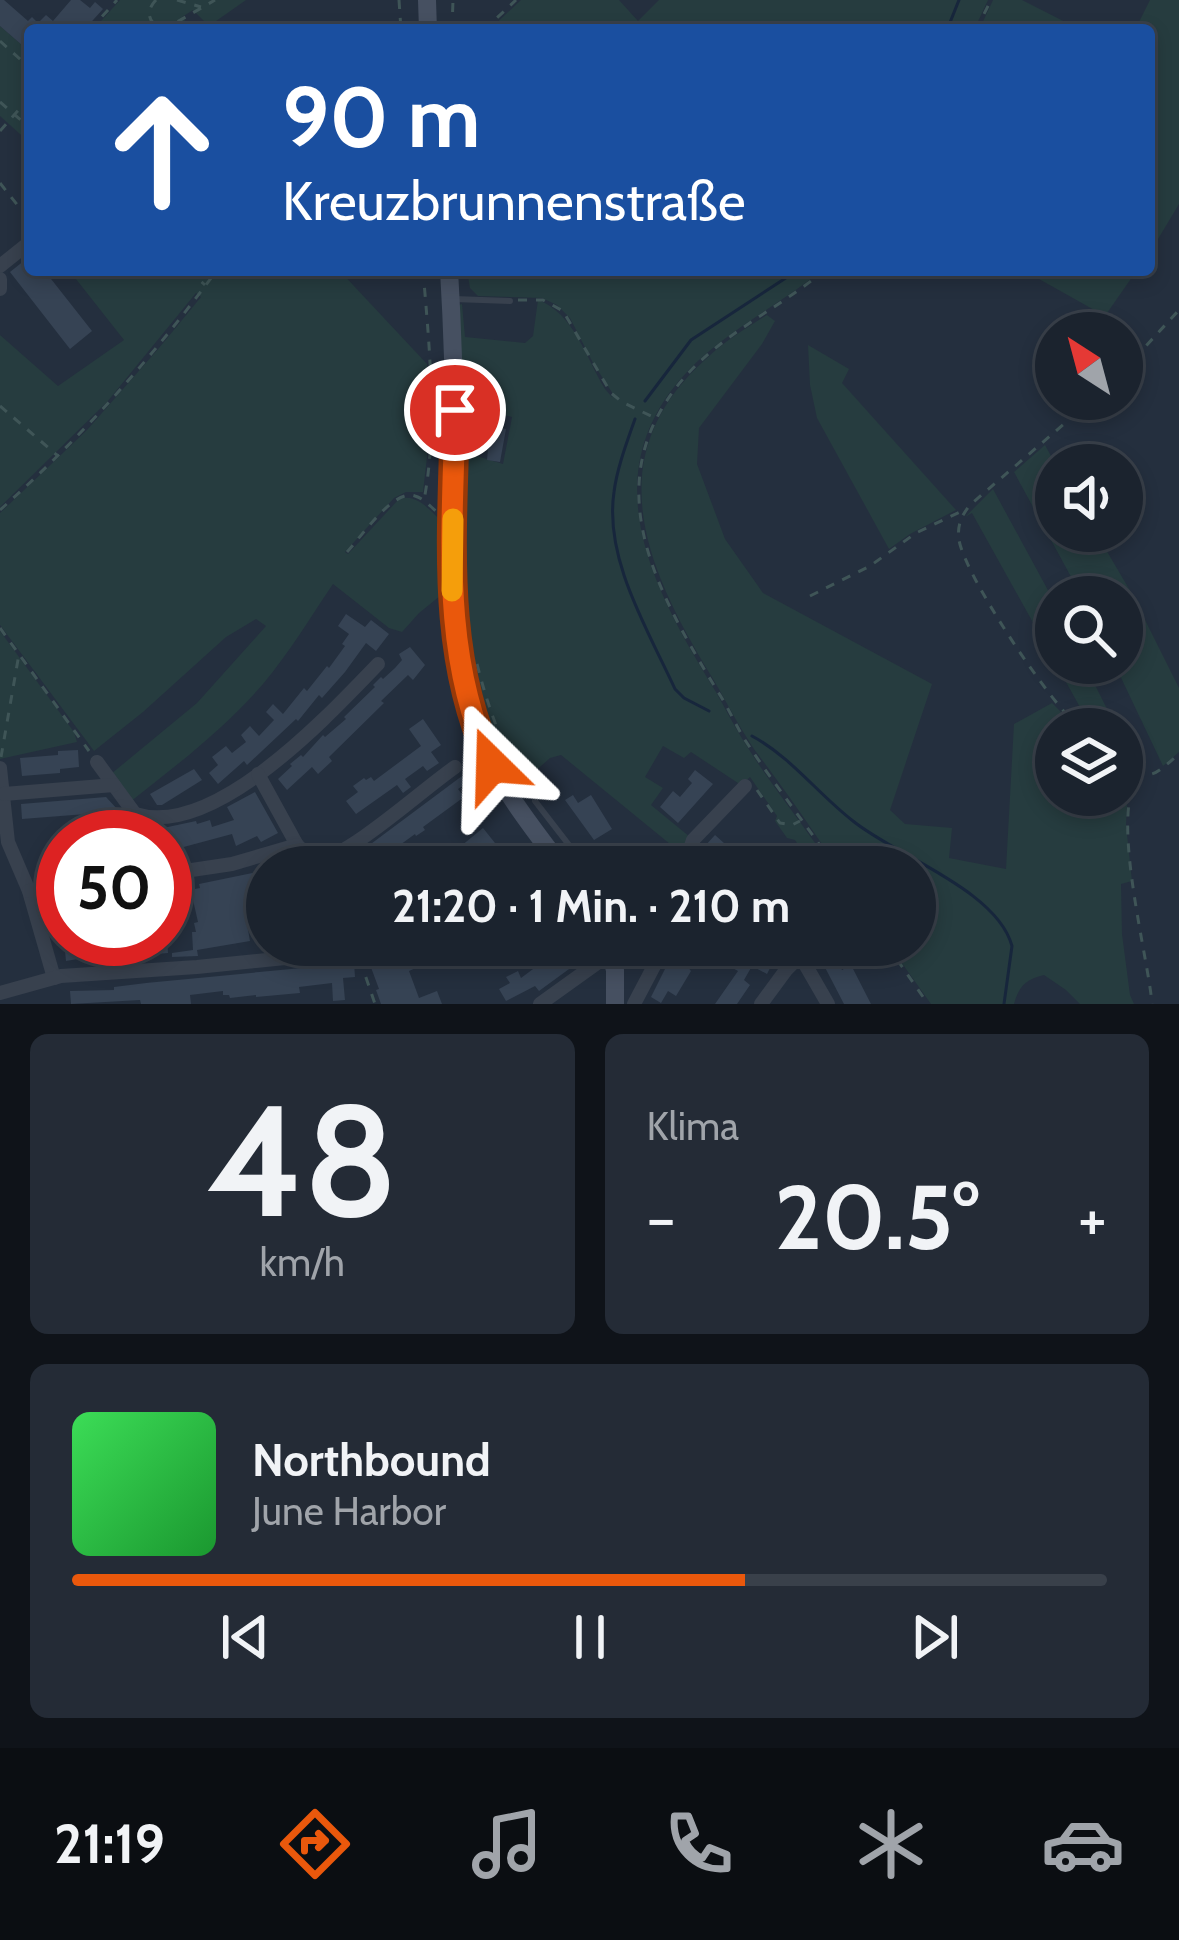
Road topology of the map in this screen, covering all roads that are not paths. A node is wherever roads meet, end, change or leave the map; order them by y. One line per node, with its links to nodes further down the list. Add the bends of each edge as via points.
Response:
1 (24, 247): 2 (street)
2 (0, 266)
3 (449, 276): 6 (main road)
4 (0, 279): 5 (street)
5 (0, 290)
6 (451, 299): 7 (lane); 20 (main road, via 453,610 465,690 485,749)
7 (510, 301)
8 (378, 664): 12 (street)
9 (97, 762): 13 (street)
10 (0, 763): 15 (street)
11 (455, 766): 19 (street)
12 (258, 774): 13 (street, via 208,806 165,819 134,813); 18 (street)
13 (113, 785): 15 (street)
14 (745, 787): 22 (street)
15 (4, 794): 17 (street)
16 (535, 801): 21 (lane)
17 (3, 811): 25 (street)
18 (297, 845): 23 (street)
19 (347, 846)
20 (544, 846)
21 (570, 846)
22 (691, 846)
23 (192, 870)
24 (36, 889): 25 (street)
25 (28, 891): 32 (street)
26 (246, 959): 32 (street)
27 (589, 966): 34 (street)
28 (614, 966): 35 (main road)
29 (654, 966): 36 (street)
30 (789, 966): 37 (street)
31 (806, 966): 38 (street)
32 (54, 978): 33 (street)
33 (0, 993)
34 (541, 1004)
35 (615, 1004)
36 (634, 1004)
37 (761, 1004)
38 (828, 1004)

